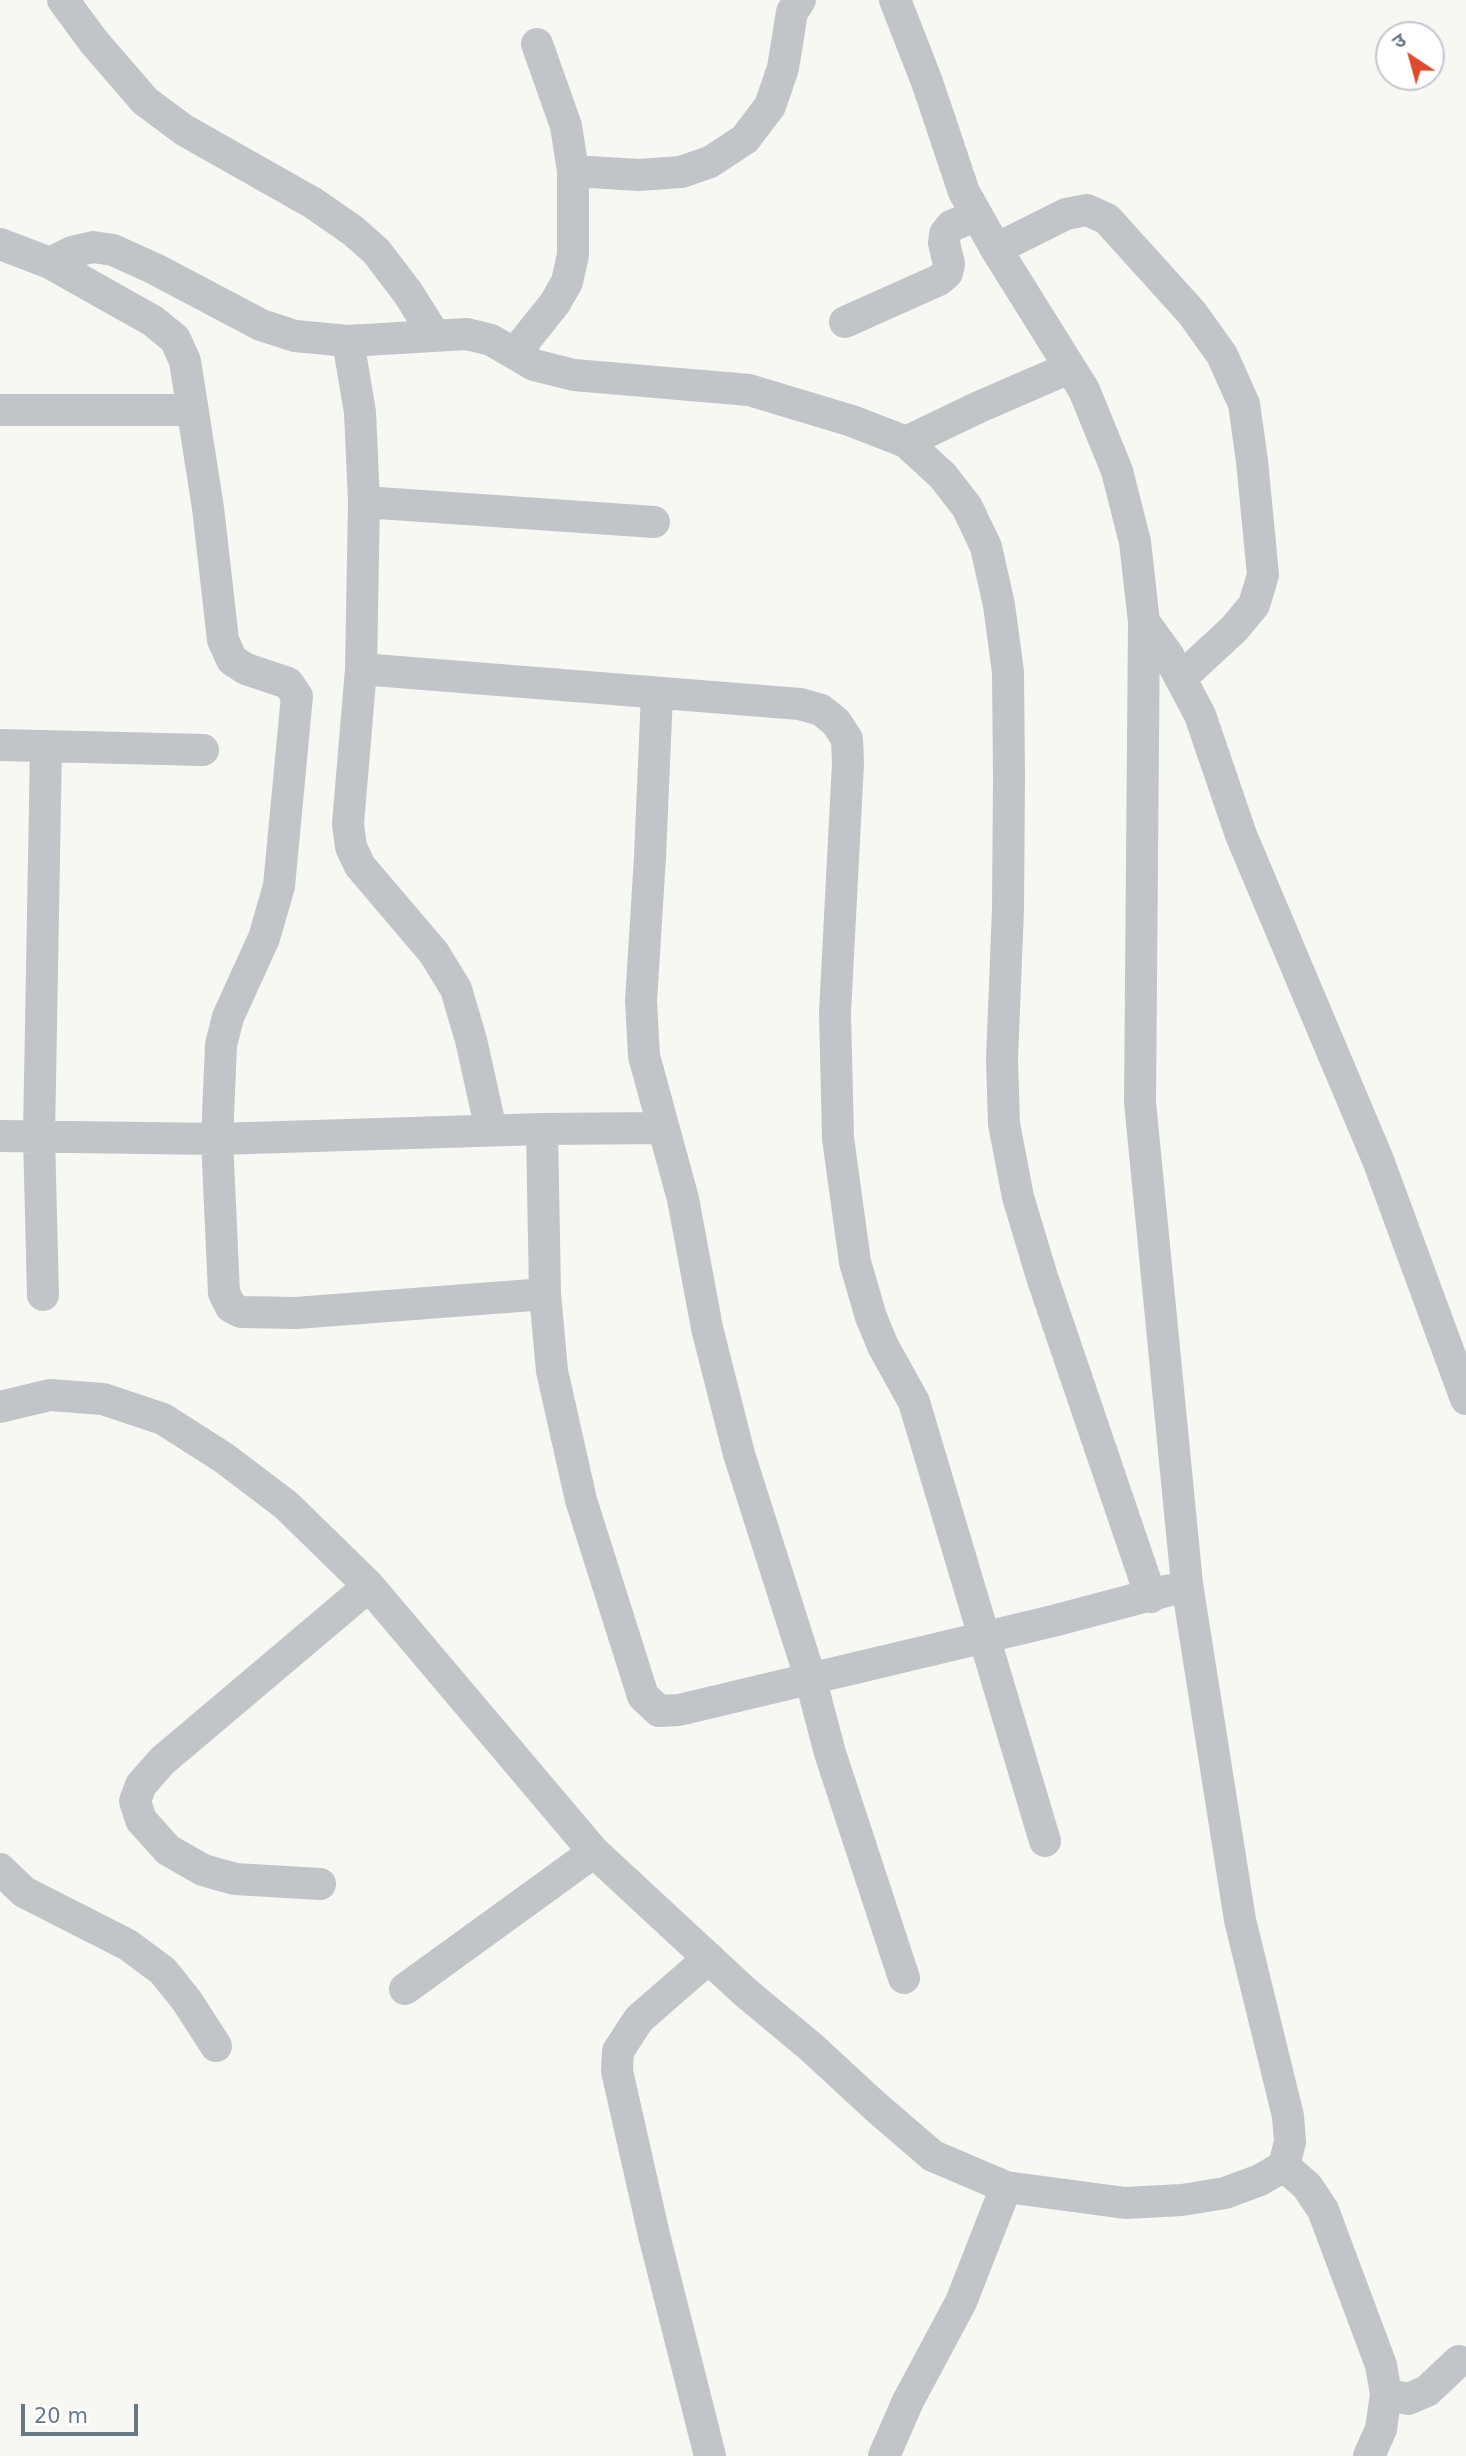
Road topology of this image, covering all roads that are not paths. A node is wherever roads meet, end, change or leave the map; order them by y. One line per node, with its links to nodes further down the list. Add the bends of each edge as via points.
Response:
1 (63, 0): 11 (street, via 145,101 184,130 313,203 376,251)
2 (800, 0): 5 (street, via 792,12 783,68 770,106 745,139 710,162 681,172)
3 (895, 0): 6 (street, via 964,192)
4 (537, 44): 5 (street, via 566,126)
5 (573, 171): 13 (street, via 573,255 567,282)
6 (977, 215): 8 (street); 10 (street, via 951,226 945,234 949,264 939,280)
7 (0, 244): 9 (street)
8 (996, 249): 14 (street); 22 (street, via 1066,214 1087,210 1107,219 1192,313 1222,355 1244,404 1263,575 1254,605)
9 (50, 263): 12 (street, via 93,247 113,250 261,325 295,336); 16 (street, via 153,321 175,339 185,361)
10 (845, 322)
11 (435, 336): 12 (street); 13 (street, via 467,334)
12 (348, 341): 18 (street, via 360,412)
13 (515, 353): 17 (street, via 534,365 574,375 749,390)
14 (1069, 368): 17 (street); 20 (street, via 1084,390 1117,471 1135,542)
15 (0, 410): 16 (street)
16 (191, 410): 32 (street, via 223,640 232,660 246,670 288,683 297,696 279,886 264,938 228,1017 221,1045)
17 (906, 442): 39 (street, via 943,476 967,507 986,547 996,593 1008,672 1003,1124 1042,1277)
18 (364, 502): 19 (street); 21 (street)
19 (654, 522)
20 (1144, 622): 22 (street); 37 (street, via 1140,1102)
21 (361, 669): 23 (street); 29 (street, via 348,824 351,847 360,866 433,953 456,989)
22 (1182, 677): 35 (street, via 1200,715 1241,835 1378,1160)
23 (657, 694): 27 (street, via 641,1001 644,1056); 40 (street, via 800,704 821,710 847,739 835,1013 838,1138 855,1262 883,1346 914,1402)
24 (0, 746): 25 (street)
25 (46, 746): 26 (street); 31 (street)
26 (203, 750)
27 (663, 1128): 28 (street); 41 (street, via 739,1454)
28 (542, 1129): 29 (street); 33 (street)
29 (491, 1130): 32 (street)
30 (0, 1136): 31 (street)
31 (38, 1136): 32 (street); 34 (street)
32 (217, 1139): 33 (street, via 224,1293 231,1307 241,1312 296,1313)
33 (545, 1294): 41 (street, via 552,1371 582,1500 643,1696 659,1711 680,1710)
34 (43, 1295)
35 (1466, 1399)
36 (0, 1407): 38 (street, via 50,1395 103,1399 163,1419 286,1505)
37 (1187, 1584): 39 (street); 50 (street, via 1240,1920 1288,2116 1290,2141)
38 (369, 1586): 43 (street); 45 (street, via 162,1761 141,1785 135,1801 141,1820 168,1850 203,1870 235,1879)
39 (1151, 1597): 40 (street)
40 (984, 1636): 41 (street); 42 (street)
41 (810, 1677): 47 (street, via 830,1754)
42 (1045, 1840)
43 (594, 1852): 46 (street); 48 (street)
44 (0, 1869): 49 (street, via 24,1892 128,1945 163,1972)
45 (320, 1884)
46 (709, 1958): 51 (street, via 933,2156); 54 (street, via 639,2020 618,2050 617,2071)
47 (904, 1978)
48 (404, 1989)
49 (216, 2046)
50 (1284, 2166): 51 (street, via 1226,2193 1182,2200 1125,2203); 53 (street, via 1307,2186 1322,2210 1381,2365)
51 (1006, 2188): 55 (street, via 961,2302)
52 (1459, 2361): 53 (street, via 1427,2391 1408,2399)
53 (1386, 2394): 56 (street, via 1381,2429)
54 (710, 2456)
55 (884, 2456)
56 (1369, 2456)

